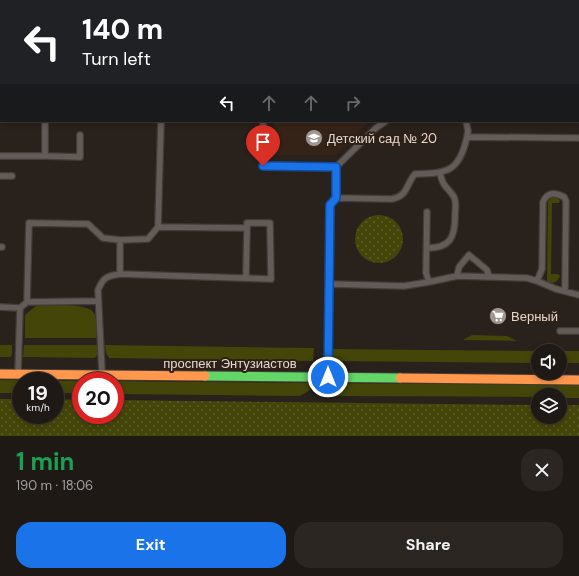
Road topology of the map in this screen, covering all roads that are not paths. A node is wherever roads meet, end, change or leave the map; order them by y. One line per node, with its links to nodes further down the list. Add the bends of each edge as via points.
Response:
1 (45, 122): 10 (lane)
2 (161, 122): 17 (lane)
3 (263, 122): 11 (lane, via 263,166)
4 (385, 122): 11 (lane)
5 (466, 122): 7 (lane)
6 (80, 136): 10 (lane, via 80,157)
7 (467, 137): 8 (lane); 12 (lane, via 460,160 451,169)
8 (579, 138)
9 (0, 156): 10 (lane)
10 (45, 156)
11 (336, 167): 15 (lane)
12 (440, 173): 15 (lane, via 415,174 400,198); 20 (lane, via 442,181 454,197 455,230 451,239 444,245)
13 (0, 176): 14 (lane)
14 (12, 176)
15 (336, 198): 27 (lane, via 330,205)
16 (427, 212): 20 (lane)
17 (158, 228): 18 (lane); 19 (lane, via 148,239)
18 (247, 228): 24 (lane); 24 (lane, via 247,223 270,223 271,279)
19 (120, 240): 21 (lane); 31 (lane, via 103,238 88,224 29,223)
20 (426, 248): 26 (lane, via 426,273)
21 (120, 274): 24 (lane); 30 (lane, via 101,281)
22 (457, 276): 23 (lane); 23 (lane, via 459,267 469,255 487,270); 26 (lane)
23 (490, 277): 25 (lane, via 527,278)
24 (246, 278)
25 (537, 281): 28 (lane); 28 (lane, via 542,269 543,202 545,197 555,193 564,197 566,201)
26 (429, 282): 27 (lane, via 404,286)
27 (329, 284): 41 (lane)
28 (565, 291): 29 (lane)
29 (579, 295)
30 (98, 301): 31 (lane); 37 (lane)
31 (27, 302): 33 (lane)
32 (0, 307): 33 (lane)
33 (20, 308): 36 (lane)
34 (560, 331): 35 (lane)
35 (579, 331)
36 (18, 372)
37 (102, 372)
38 (0, 374): 39 (street, проспект Энтузиастов)
39 (12, 374)
40 (124, 375): 41 (street, проспект Энтузиастов)
41 (328, 377): 42 (street, проспект Энтузиастов)
42 (579, 380)

